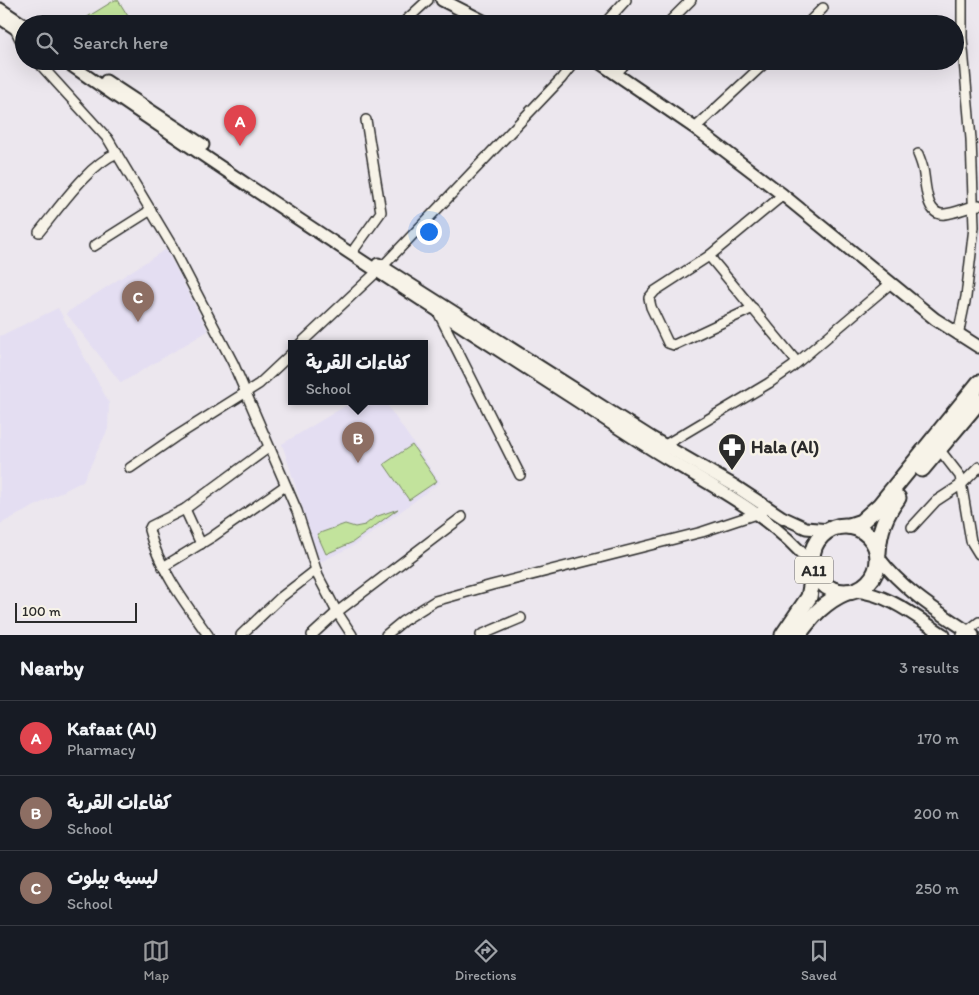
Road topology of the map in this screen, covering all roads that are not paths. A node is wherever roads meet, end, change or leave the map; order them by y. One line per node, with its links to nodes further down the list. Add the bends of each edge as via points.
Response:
1 (428, 0): 8 (street)
2 (442, 0): 9 (street)
3 (626, 0): 10 (street)
4 (691, 0): 11 (street)
5 (962, 0): 13 (street)
6 (0, 8): 15 (street)
7 (824, 8): 12 (street)
8 (412, 15)
9 (471, 15)
10 (612, 15)
11 (676, 15)
12 (817, 15)
13 (962, 15)
14 (0, 18): 16 (street)
15 (15, 22)
16 (15, 25)
17 (964, 60): 31 (street)
18 (45, 70): 28 (street)
19 (79, 70): 37 (street)
20 (91, 70): 35 (street)
21 (568, 70): 37 (street)
22 (610, 70): 25 (street)
23 (619, 70): 25 (street)
24 (757, 70): 27 (street)
25 (615, 74): 27 (street)
26 (366, 120): 35 (street, via 381,212)
27 (695, 128): 30 (street)
28 (116, 153): 32 (street); 33 (street, via 95,168)
29 (918, 154): 31 (street, via 927,194 935,212 943,215)
30 (783, 195): 36 (street); 38 (street)
31 (976, 205): 41 (street, via 966,297)
32 (151, 210): 34 (street); 47 (street, via 233,362)
33 (39, 232)
34 (94, 246)
35 (355, 248): 37 (street)
36 (710, 256): 39 (street); 39 (street, via 649,298 668,343 674,345)
37 (379, 269): 40 (street); 42 (street); 49 (street)
38 (891, 283): 41 (street); 45 (street)
39 (753, 308): 45 (street)
40 (437, 310): 54 (street); 59 (street)
41 (958, 334): 43 (street)
42 (304, 340)
43 (979, 347)
44 (288, 357): 47 (street)
45 (798, 362): 49 (street)
46 (979, 382): 61 (highway, via 877,509 861,522)
47 (245, 392): 50 (street); 53 (street)
48 (979, 401): 51 (highway, A11)
49 (665, 445): 57 (street)
50 (268, 448): 56 (street); 58 (street)
51 (939, 449): 55 (street, via 960,476); 66 (highway, A11, via 887,512 880,531)
52 (979, 467): 55 (street)
53 (130, 468)
54 (520, 475)
55 (962, 484): 62 (street, via 936,501); 65 (street, via 971,541)
56 (285, 486): 64 (street); 69 (street, via 297,511)
57 (768, 508): 59 (street); 63 (street, via 799,526)
58 (185, 509): 64 (street); 67 (street, via 149,530)
59 (756, 514): 68 (street, via 786,537); 79 (street, via 658,544 448,596 423,607)
60 (462, 517): 71 (street)
61 (849, 526): 63 (highway); 66 (highway, via 866,533)
62 (912, 526)
63 (830, 530): 68 (highway, A11, via 816,543 812,554)
64 (201, 544): 67 (street)
65 (979, 554)
66 (878, 556): 70 (highway, A11, via 872,579 864,587); 74 (street, via 911,592)
67 (164, 567): 75 (street)
68 (813, 568): 70 (highway, A11, via 827,587); 81 (highway, A11, via 809,597)
69 (316, 570): 71 (street); 76 (street, via 280,598)
70 (850, 592): 82 (highway, A11, via 837,596 821,608); 83 (street, via 883,597)
71 (337, 612): 77 (street); 78 (street)
72 (521, 618): 80 (street)
73 (979, 622): 74 (street)
74 (967, 634)
75 (208, 635)
76 (242, 635)
77 (312, 635)
78 (352, 635)
79 (386, 635)
80 (481, 635)
81 (783, 635)
82 (798, 635)
83 (944, 635)

